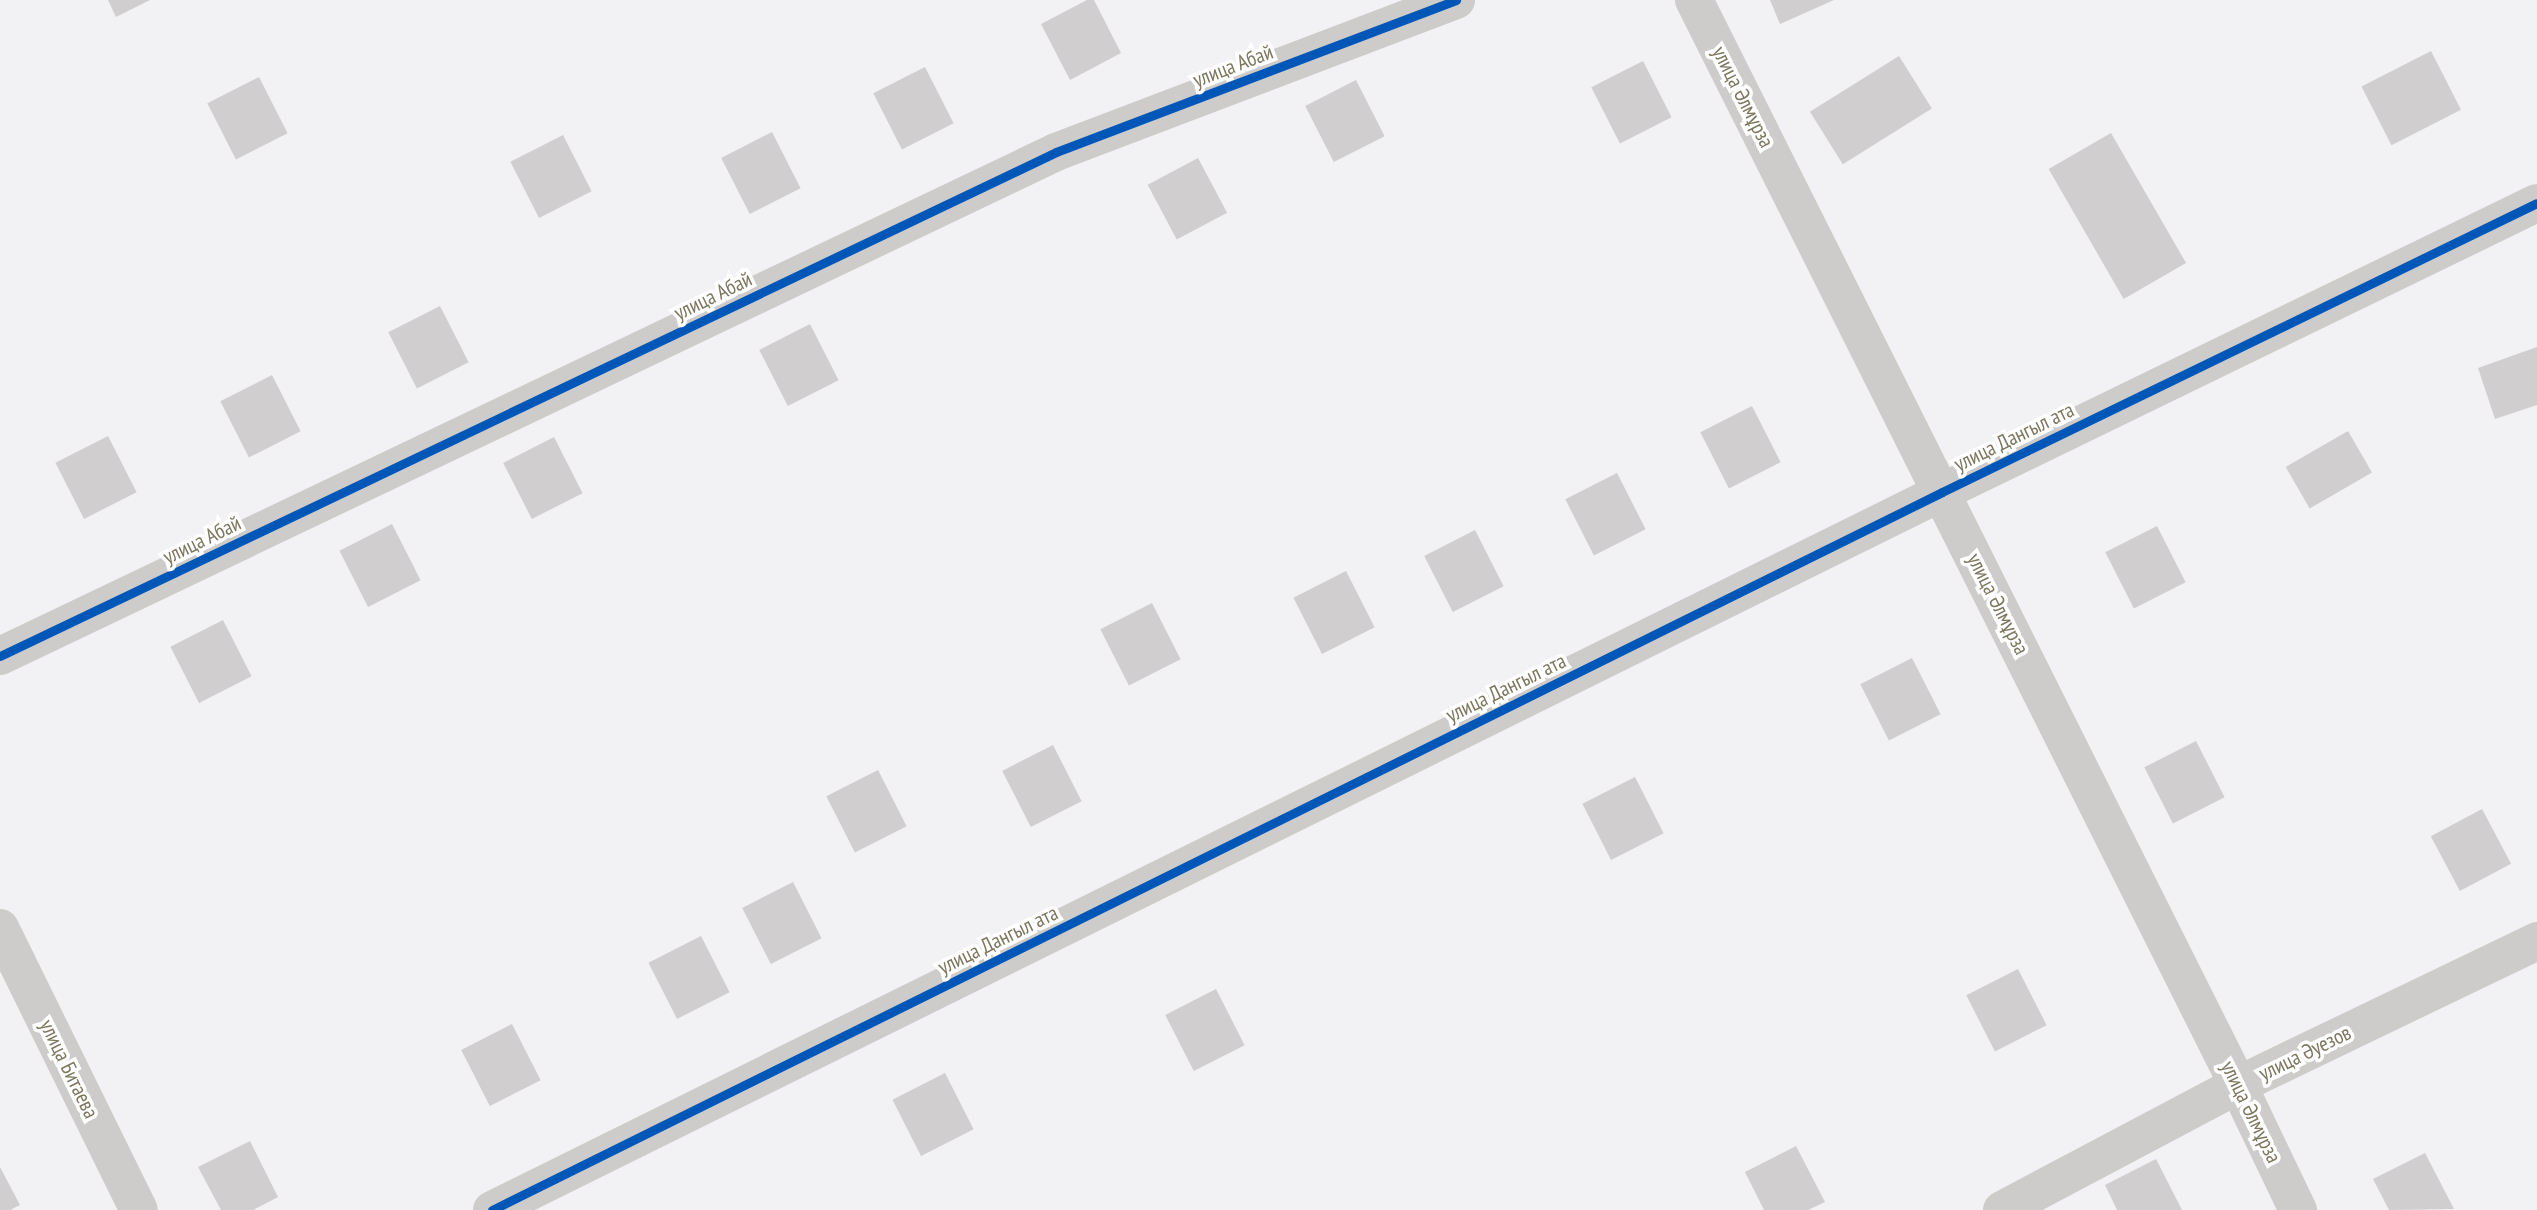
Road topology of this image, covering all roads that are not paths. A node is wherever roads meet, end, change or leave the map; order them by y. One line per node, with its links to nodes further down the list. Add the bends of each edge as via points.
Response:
1 (1456, 0): 5 (street, улица Абай, via 1056,152)
2 (1694, 0): 4 (street, улица Әлмұрза)
3 (2537, 203): 4 (street, улица Дангыл ата)
4 (1942, 492): 8 (street, улица Әлмұрза); 10 (street, улица Дангыл ата)
5 (0, 656)
6 (0, 928): 9 (street, улица Битаева)
7 (2537, 941): 8 (street, улица Әуезов)
8 (2238, 1085): 11 (street, улица Әуезов); 12 (street, улица Әлмұрза)
9 (139, 1210)
10 (492, 1210)
11 (2002, 1210)
12 (2298, 1210)

